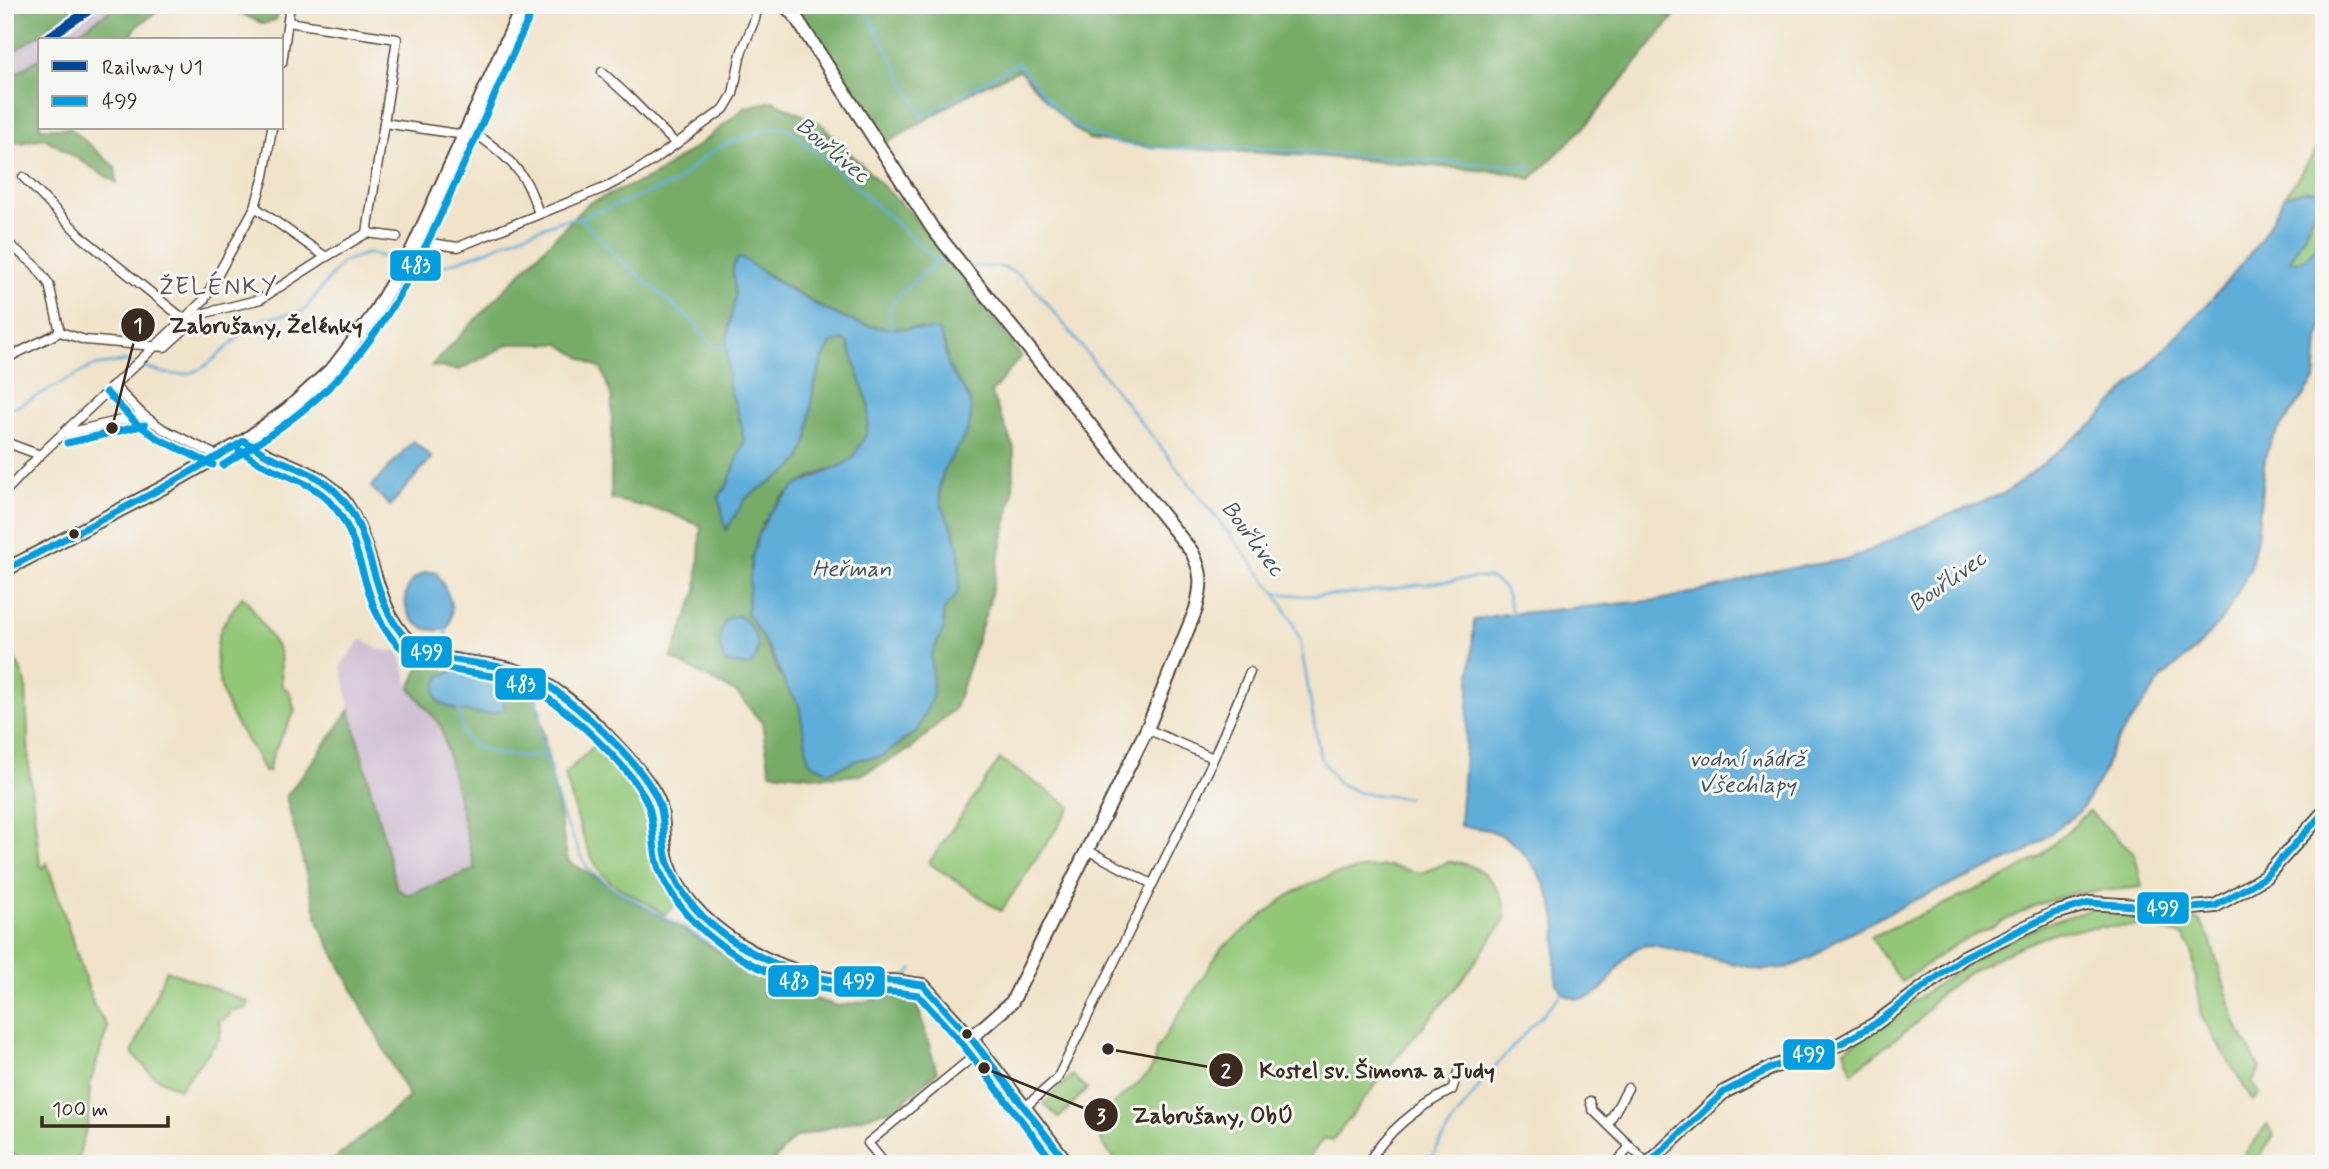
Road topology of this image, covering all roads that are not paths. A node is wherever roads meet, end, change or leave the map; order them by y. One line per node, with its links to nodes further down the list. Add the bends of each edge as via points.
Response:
1 (290, 5): 5 (street)
2 (523, 5): 10 (street)
3 (758, 5): 11 (street, via 733,94 724,109)
4 (785, 5): 34 (street, via 933,229 1192,552 1201,570 1196,609)
5 (288, 22): 6 (street); 8 (street, via 397,39)
6 (284, 49)
7 (602, 72): 11 (street)
8 (384, 123): 10 (street); 15 (street)
9 (272, 130): 13 (street)
10 (467, 132): 14 (street, via 483,138 509,161 526,182); 18 (street)
11 (676, 144): 14 (street, via 629,175)
12 (23, 177): 20 (street, via 83,237)
13 (255, 207): 19 (street); 20 (street, via 204,300)
14 (539, 213): 18 (street, via 458,247)
15 (367, 233): 16 (street); 19 (street)
16 (397, 237)
17 (5, 241): 21 (street, via 34,264 49,284)
18 (414, 245): 27 (street, via 372,317 334,367)
19 (326, 257): 22 (street, via 261,299 201,314 165,347)
20 (185, 320): 22 (street)
21 (60, 332): 22 (street, via 85,340); 23 (street)
22 (156, 345): 24 (street)
23 (5, 359)
24 (115, 383): 25 (street); 26 (street)
25 (143, 415): 26 (street); 30 (street)
26 (65, 433): 29 (street)
27 (244, 441): 30 (street); 39 (street, via 308,472 343,500 403,635 437,656 516,670 541,681 604,732 655,793 667,861 686,900 708,922 776,964 821,978 923,985)
28 (5, 442): 29 (street)
29 (40, 455): 31 (street)
30 (218, 456): 32 (street)
31 (5, 492)
32 (5, 570)
33 (1250, 672): 35 (street)
34 (1147, 729): 35 (street); 37 (street)
35 (1213, 758): 38 (street)
36 (2324, 812): 51 (street, via 2265,877 2215,906 2180,909 2090,903 2055,913 1964,957 1875,1024 1840,1044 1773,1067 1724,1092)
37 (1087, 850): 38 (street); 39 (street, via 1012,1002)
38 (1152, 884): 44 (street, via 1056,1079)
39 (971, 1038): 40 (street)
40 (980, 1051): 44 (street); 47 (street, via 868,1143)
41 (1458, 1072): 49 (street, via 1452,1090 1403,1120)
42 (1628, 1088): 45 (street)
43 (1590, 1101): 45 (street)
44 (1024, 1108): 48 (street)
45 (1608, 1125): 46 (street)
46 (1630, 1146): 50 (street); 51 (street)
47 (885, 1164)
48 (1068, 1164)
49 (1367, 1164)
50 (1616, 1164)
51 (1648, 1164)

